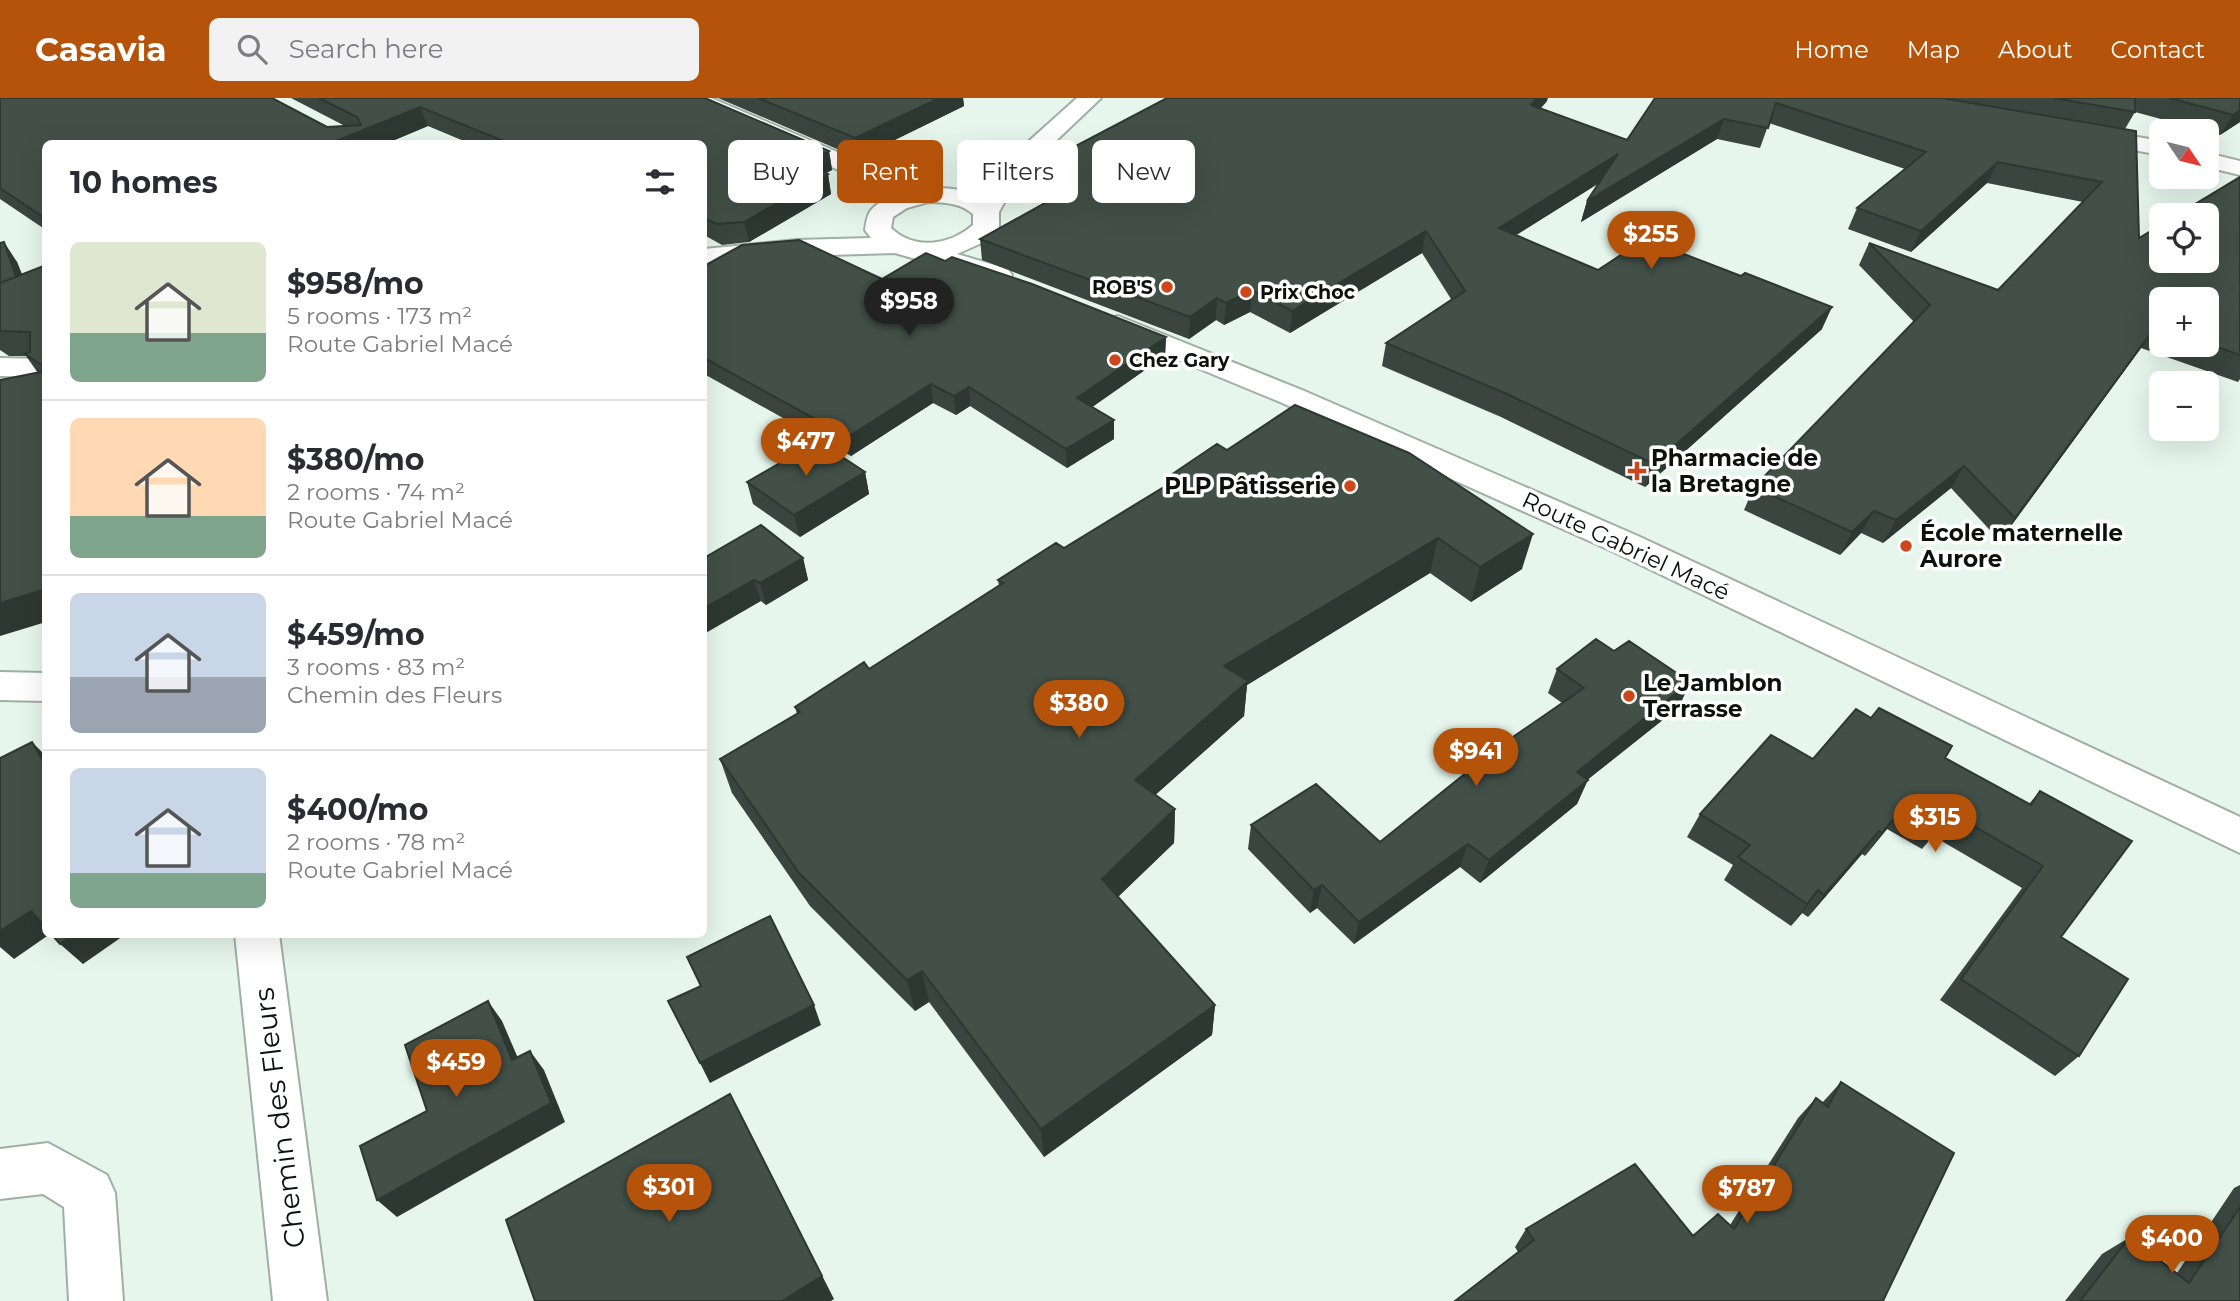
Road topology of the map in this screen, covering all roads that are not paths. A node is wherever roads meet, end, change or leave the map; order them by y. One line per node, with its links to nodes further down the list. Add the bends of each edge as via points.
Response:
1 (692, 98): 6 (street)
2 (1090, 98): 4 (street)
3 (2064, 131): 5 (street)
4 (1044, 140)
5 (2149, 146)
6 (837, 161)
7 (2219, 163): 8 (street)
8 (2240, 168)
9 (943, 196): 14 (street, via 971,201)
10 (880, 203): 13 (street)
11 (902, 203): 13 (street)
12 (993, 203): 14 (street)
13 (882, 215): 15 (street); 16 (street, via 878,230 885,239)
14 (983, 223): 16 (street, via 957,246); 16 (street, via 1017,283)
15 (797, 248): 16 (street); 17 (street)
16 (909, 248)
17 (707, 257)
18 (1093, 314): 23 (street, Route Gabriel Macé, via 1626,544)
19 (0, 367): 20 (street)
20 (42, 368)
21 (0, 686): 22 (street)
22 (42, 687)
23 (2240, 836)
24 (257, 938): 27 (street, Chemin des Fleurs)
25 (0, 1174): 26 (street, via 48,1168 89,1192)
26 (96, 1301)
27 (300, 1301)

